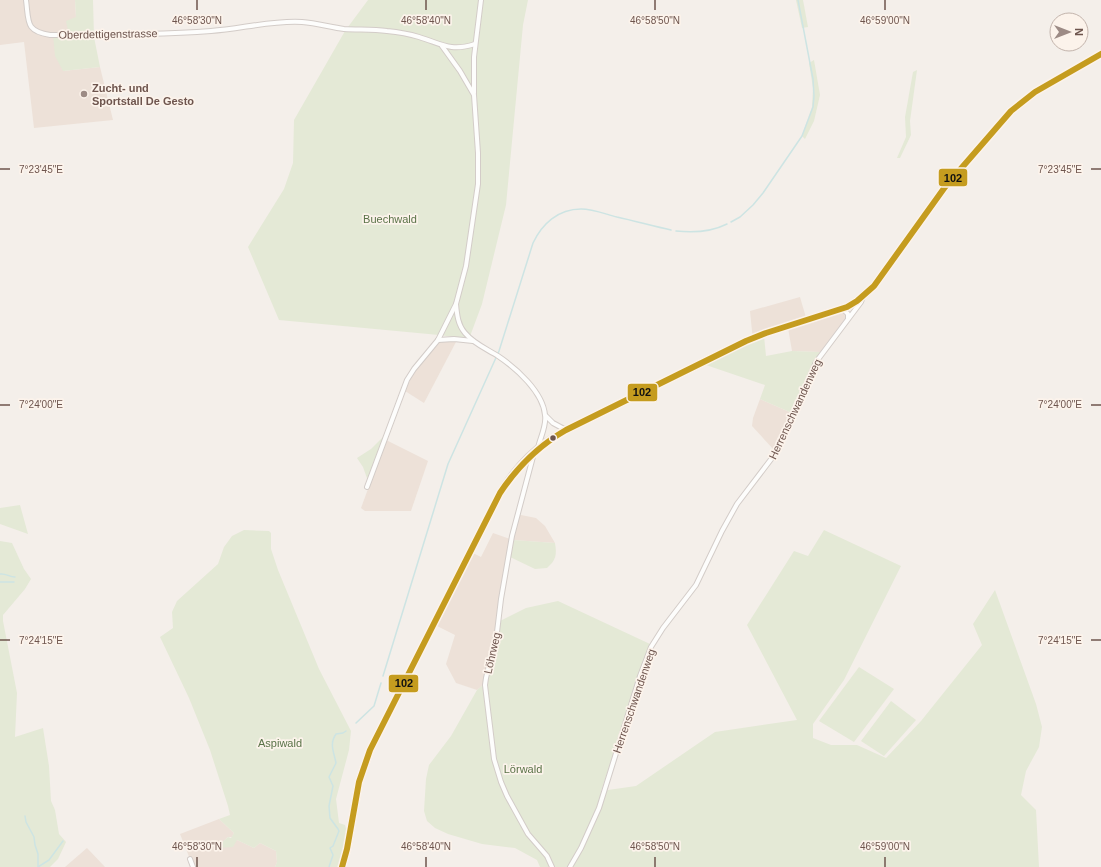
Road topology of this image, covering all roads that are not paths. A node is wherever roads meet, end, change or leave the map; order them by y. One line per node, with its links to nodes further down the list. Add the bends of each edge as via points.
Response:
1 (26, 0): 4 (street, Oberdettigenstrasse, via 31,27 50,35 154,35 302,22 343,29 396,32 417,36)
2 (481, 0): 3 (street)
3 (475, 44): 4 (street, Oberdettigenstrasse, via 460,48); 6 (street)
4 (442, 46): 6 (street)
5 (1101, 54): 7 (main road, via 1036,92 1011,111 945,187 879,279)
6 (474, 95): 8 (street, via 478,184 466,266)
7 (863, 297): 9 (main road); 10 (street, Herrenschwandenweg)
8 (456, 304): 11 (street); 12 (street, via 461,326)
9 (842, 308): 10 (street, via 848,314); 14 (main road, via 746,341)
10 (848, 318): 21 (street, Herrenschwandenweg, via 816,362 772,458 737,504 696,584 651,647 599,808)
11 (438, 340): 12 (street); 16 (street, via 407,380)
12 (473, 341): 13 (street, via 516,370 534,389)
13 (546, 416): 14 (street); 15 (street, Löhrweg)
14 (566, 430): 15 (main road)
15 (536, 449): 19 (main road, via 500,493 378,732 362,770); 20 (street, Löhrweg, via 512,536 497,632 485,685 494,759 507,796 528,834 547,856)
16 (367, 487)
17 (190, 860): 18 (street)
18 (193, 867)
19 (342, 867)
20 (552, 867)
21 (570, 867)

